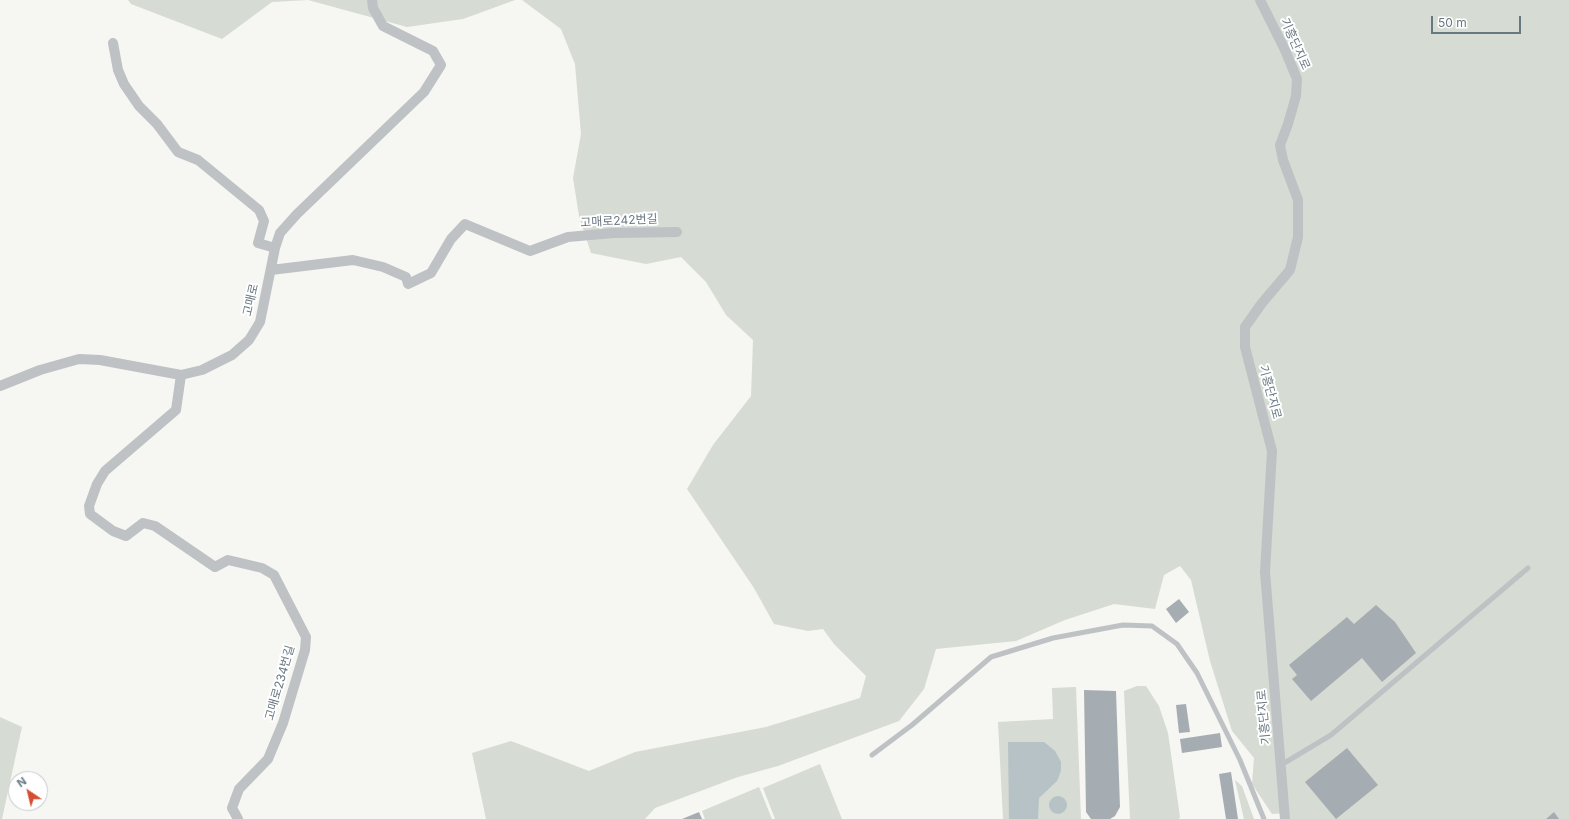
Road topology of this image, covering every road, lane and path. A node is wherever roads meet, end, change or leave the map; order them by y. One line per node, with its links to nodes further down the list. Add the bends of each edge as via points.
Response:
1 (372, 0): 5 (street, 고매로, via 373,8 384,26 433,51 440,65 424,92 297,214 280,233)
2 (1260, 0): 11 (street, 기흥단지로, via 1297,79 1296,96 1280,145 1298,200 1298,237 1290,270 1262,302 1245,327 1245,347 1272,451 1265,572)
3 (113, 44): 5 (street, via 118,70 139,106 157,124 178,152 198,160 259,210 264,221 258,243)
4 (677, 232): 6 (street, 고매로242번길, via 568,237 530,251 465,224 451,239 431,273 408,284 406,277 383,267 354,260)
5 (275, 248): 6 (street, 고매로)
6 (271, 270): 7 (street, 고매로, via 260,322 248,340 232,355 202,370)
7 (181, 375): 8 (street, 고매로, via 100,360 79,359 40,370); 12 (street, 고매로234번길, via 176,410 105,471 88,506 90,514 113,531 126,536 143,523 155,526 215,567 228,560 262,568 274,575 306,637 305,650 283,723 268,759 239,789 232,808)
8 (0, 386)
9 (1528, 568): 11 (lane, via 1331,735)
10 (872, 756): 13 (lane, via 991,657 1053,638 1123,625 1152,626 1177,644 1197,673 1240,760)
11 (1281, 766): 14 (street, 기흥단지로)
12 (238, 819)
13 (1264, 819)
14 (1285, 819)

